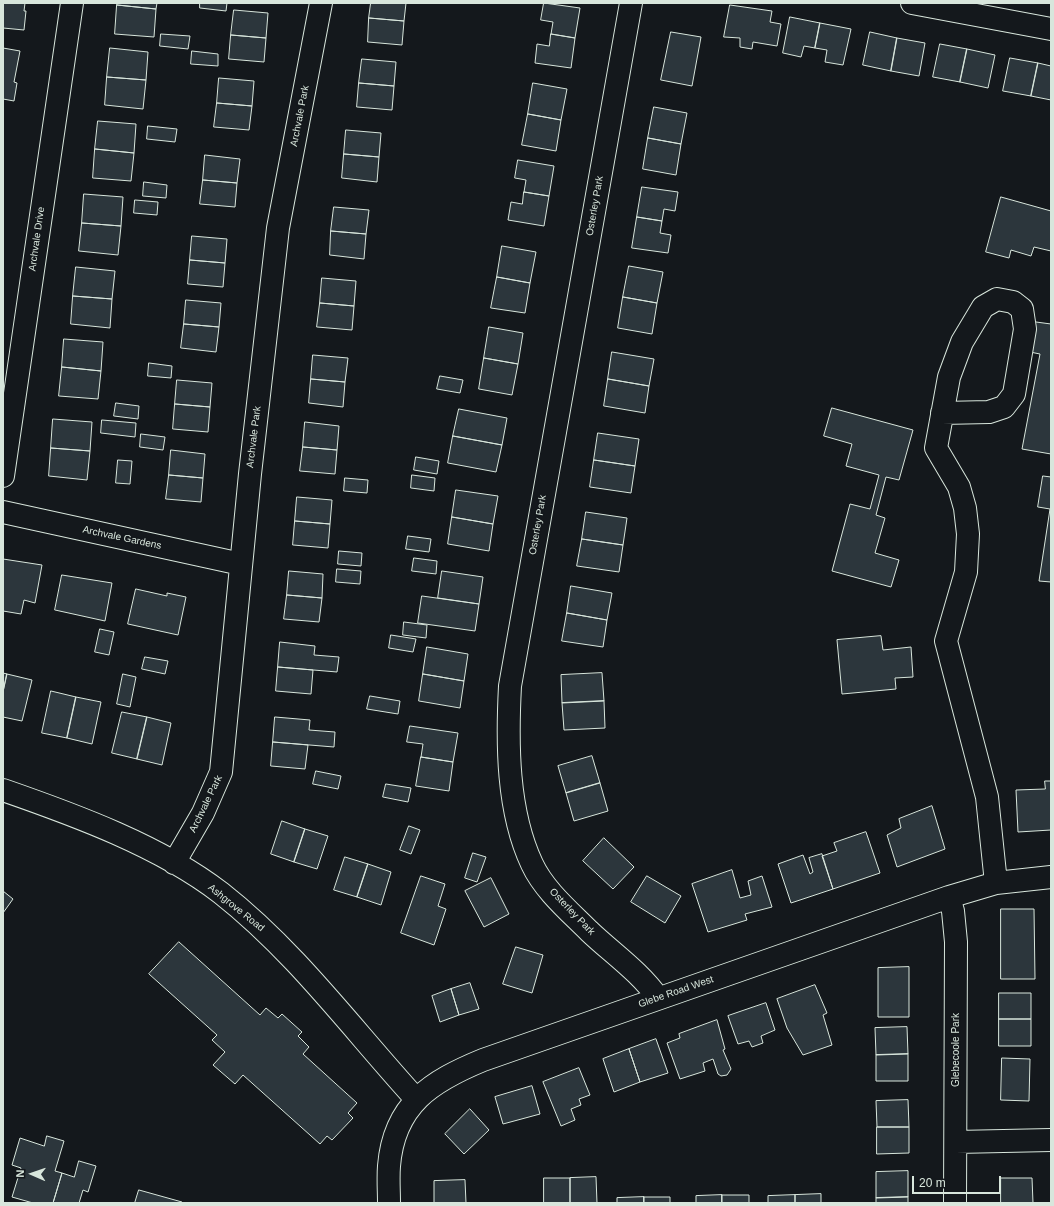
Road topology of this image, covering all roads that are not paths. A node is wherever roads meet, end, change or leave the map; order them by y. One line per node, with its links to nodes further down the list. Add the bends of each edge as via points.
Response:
1 (72, 3): 7 (street, Archvale Drive)
2 (321, 3): 9 (street, Archvale Park, via 278,228)
3 (631, 3): 15 (street, Osterley Park, via 510,686 507,732 518,824 532,865 553,895 650,987)
4 (912, 3): 5 (street)
5 (1051, 29)
6 (942, 413): 6 (street, via 949,377 962,342 983,307 997,299 1013,302 1022,309 1025,329 1014,394 1004,407 989,412); 13 (street, via 936,448 959,487 968,534 966,572 946,641 987,797)
7 (3, 476)
8 (3, 512): 9 (street, Archvale Gardens)
9 (241, 564): 11 (street, Archvale Park, via 221,772 203,813)
10 (3, 790): 11 (street, Ashgrove Road, via 117,834)
11 (174, 863): 16 (street, Ashgrove Road, via 220,892 261,927)
12 (1051, 877): 13 (street, Glebe Road West)
13 (996, 883): 14 (street, Glebe Road West)
14 (949, 897): 15 (street, Glebe Road West); 18 (street, Glebecoole Park, via 956,942)
15 (658, 998): 16 (street, Glebe Road West, via 462,1069 435,1083)
16 (416, 1099): 19 (street, Glebe Road West, via 404,1116 394,1139 389,1166)
17 (1051, 1140): 18 (street)
18 (956, 1142): 20 (street, Glebecoole Park)
19 (389, 1203)
20 (955, 1203)

